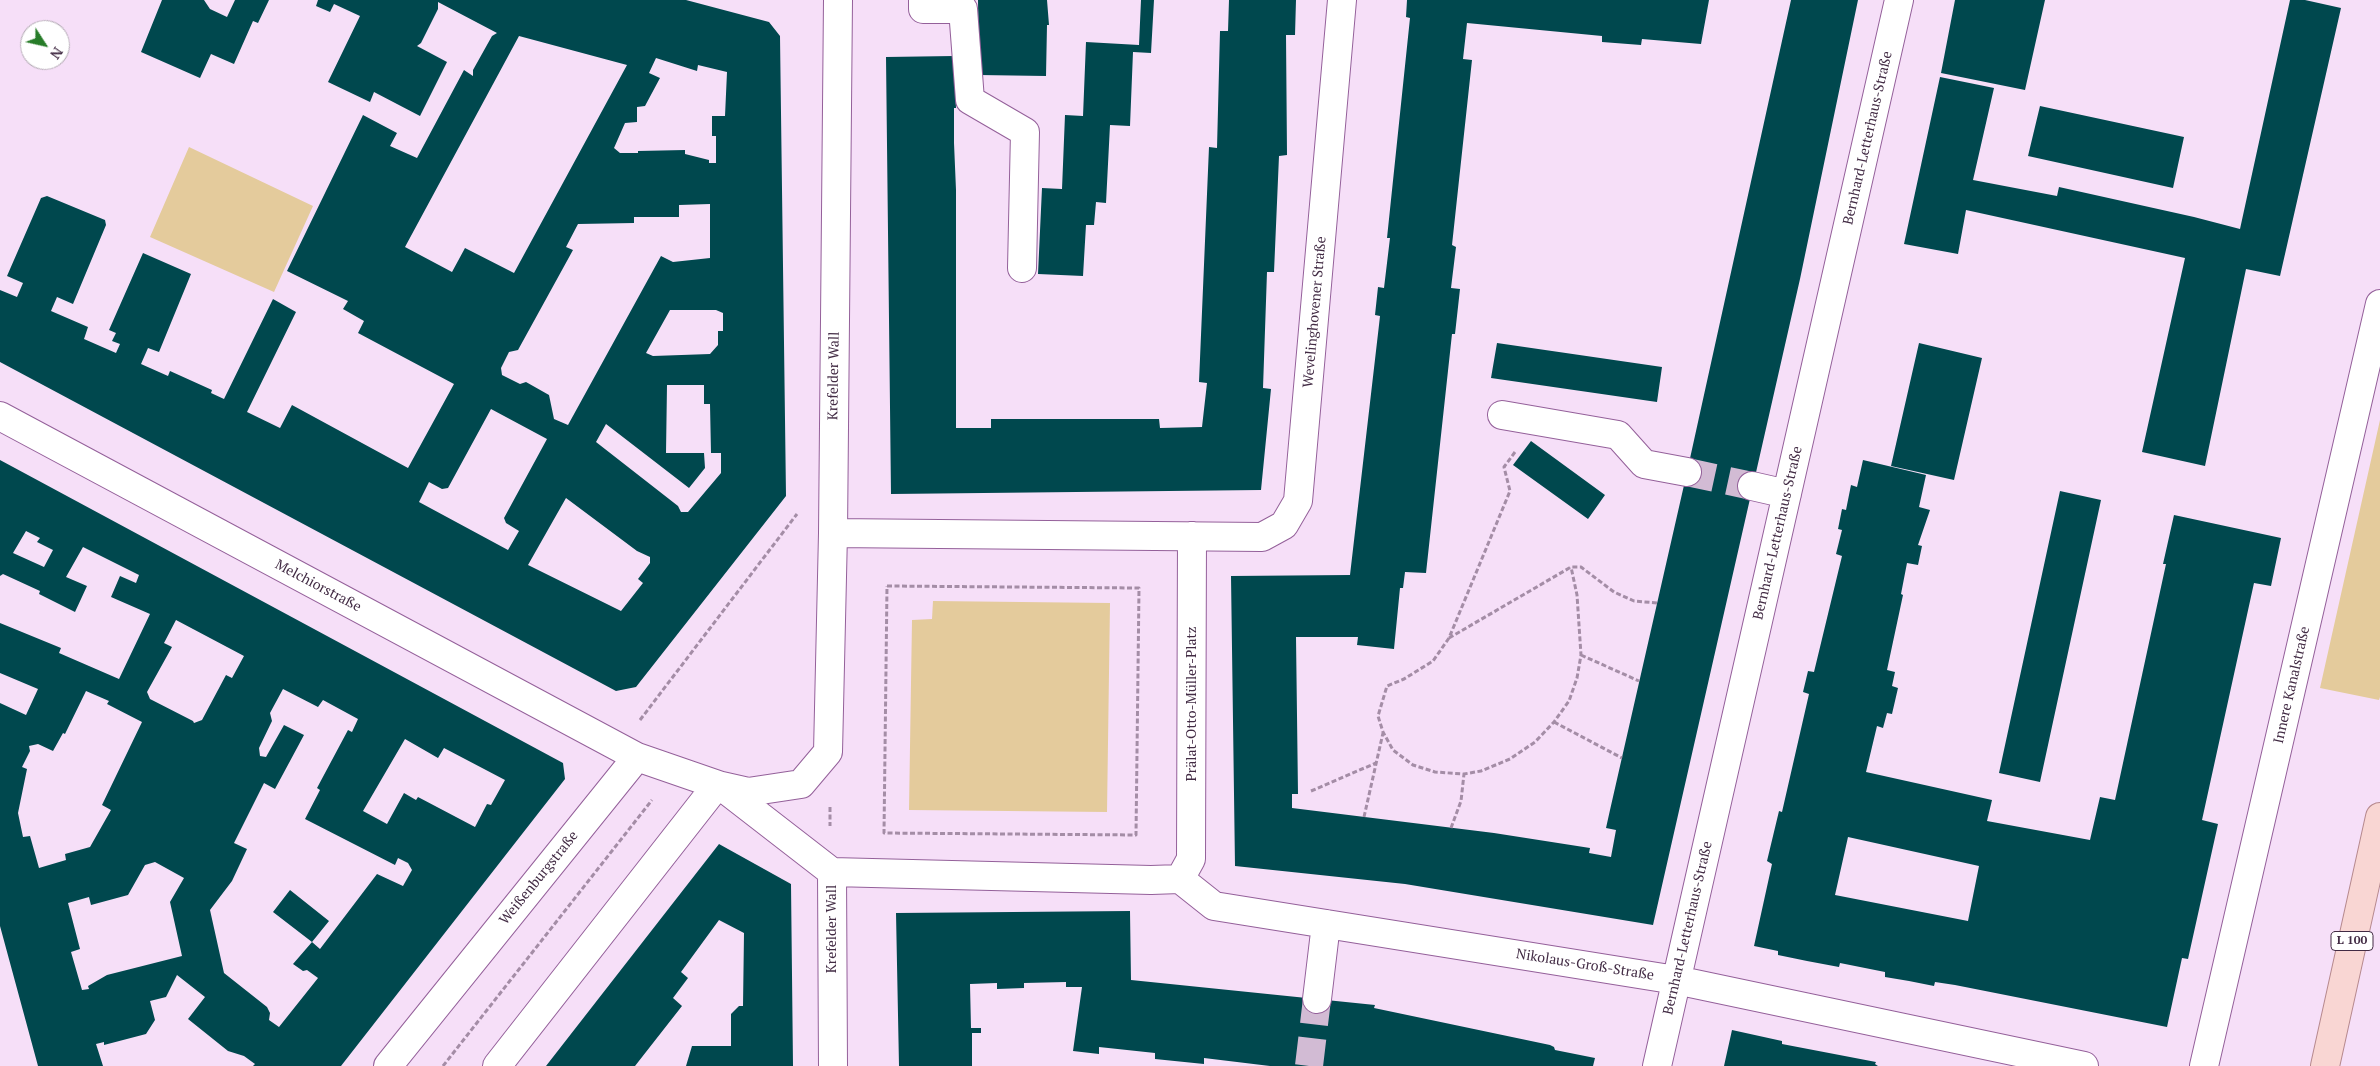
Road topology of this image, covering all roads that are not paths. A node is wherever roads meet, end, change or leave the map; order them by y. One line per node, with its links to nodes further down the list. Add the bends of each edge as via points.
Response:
1 (838, 0): 12 (street, Krefelder Wall)
2 (923, 0): 5 (street, via 923,10 963,9 970,100 1026,132)
3 (1342, 0): 13 (street, Wevelinghovener Straße, via 1298,501 1284,526 1262,537)
4 (1899, 0): 11 (street, Bernhard-Letterhaus-Straße)
5 (1022, 268)
6 (2380, 304): 27 (street, Innere Kanalstraße)
7 (0, 416): 14 (street, Melchiorstraße)
8 (1514, 417): 9 (street, via 1618,435 1644,464)
9 (1688, 472)
10 (1752, 486): 11 (street)
11 (1787, 494): 20 (street, Bernhard-Letterhaus-Straße)
12 (833, 533): 13 (street); 15 (street, Krefelder Wall, via 828,752 801,784 748,792)
13 (1192, 536): 18 (street, Prälat-Otto-Müller-Platz, via 1192,859)
14 (628, 752): 15 (street); 22 (street, Weißenburgstraße)
15 (719, 786): 17 (street, Krefelder Wall); 23 (street)
16 (2380, 817): 28 (main road, L 100)
17 (832, 872): 18 (street); 24 (street, Krefelder Wall)
18 (1180, 879): 19 (street, Nikolaus-Groß-Straße, via 1214,906)
19 (1326, 924): 20 (street, Nikolaus-Groß-Straße); 21 (street)
20 (1676, 980): 25 (street, Bernhard-Letterhaus-Straße); 26 (street, Nikolaus-Groß-Straße)
21 (1317, 999)
22 (388, 1066)
23 (497, 1066)
24 (833, 1066)
25 (1657, 1066)
26 (2084, 1066)
27 (2204, 1066)
28 (2325, 1066)

